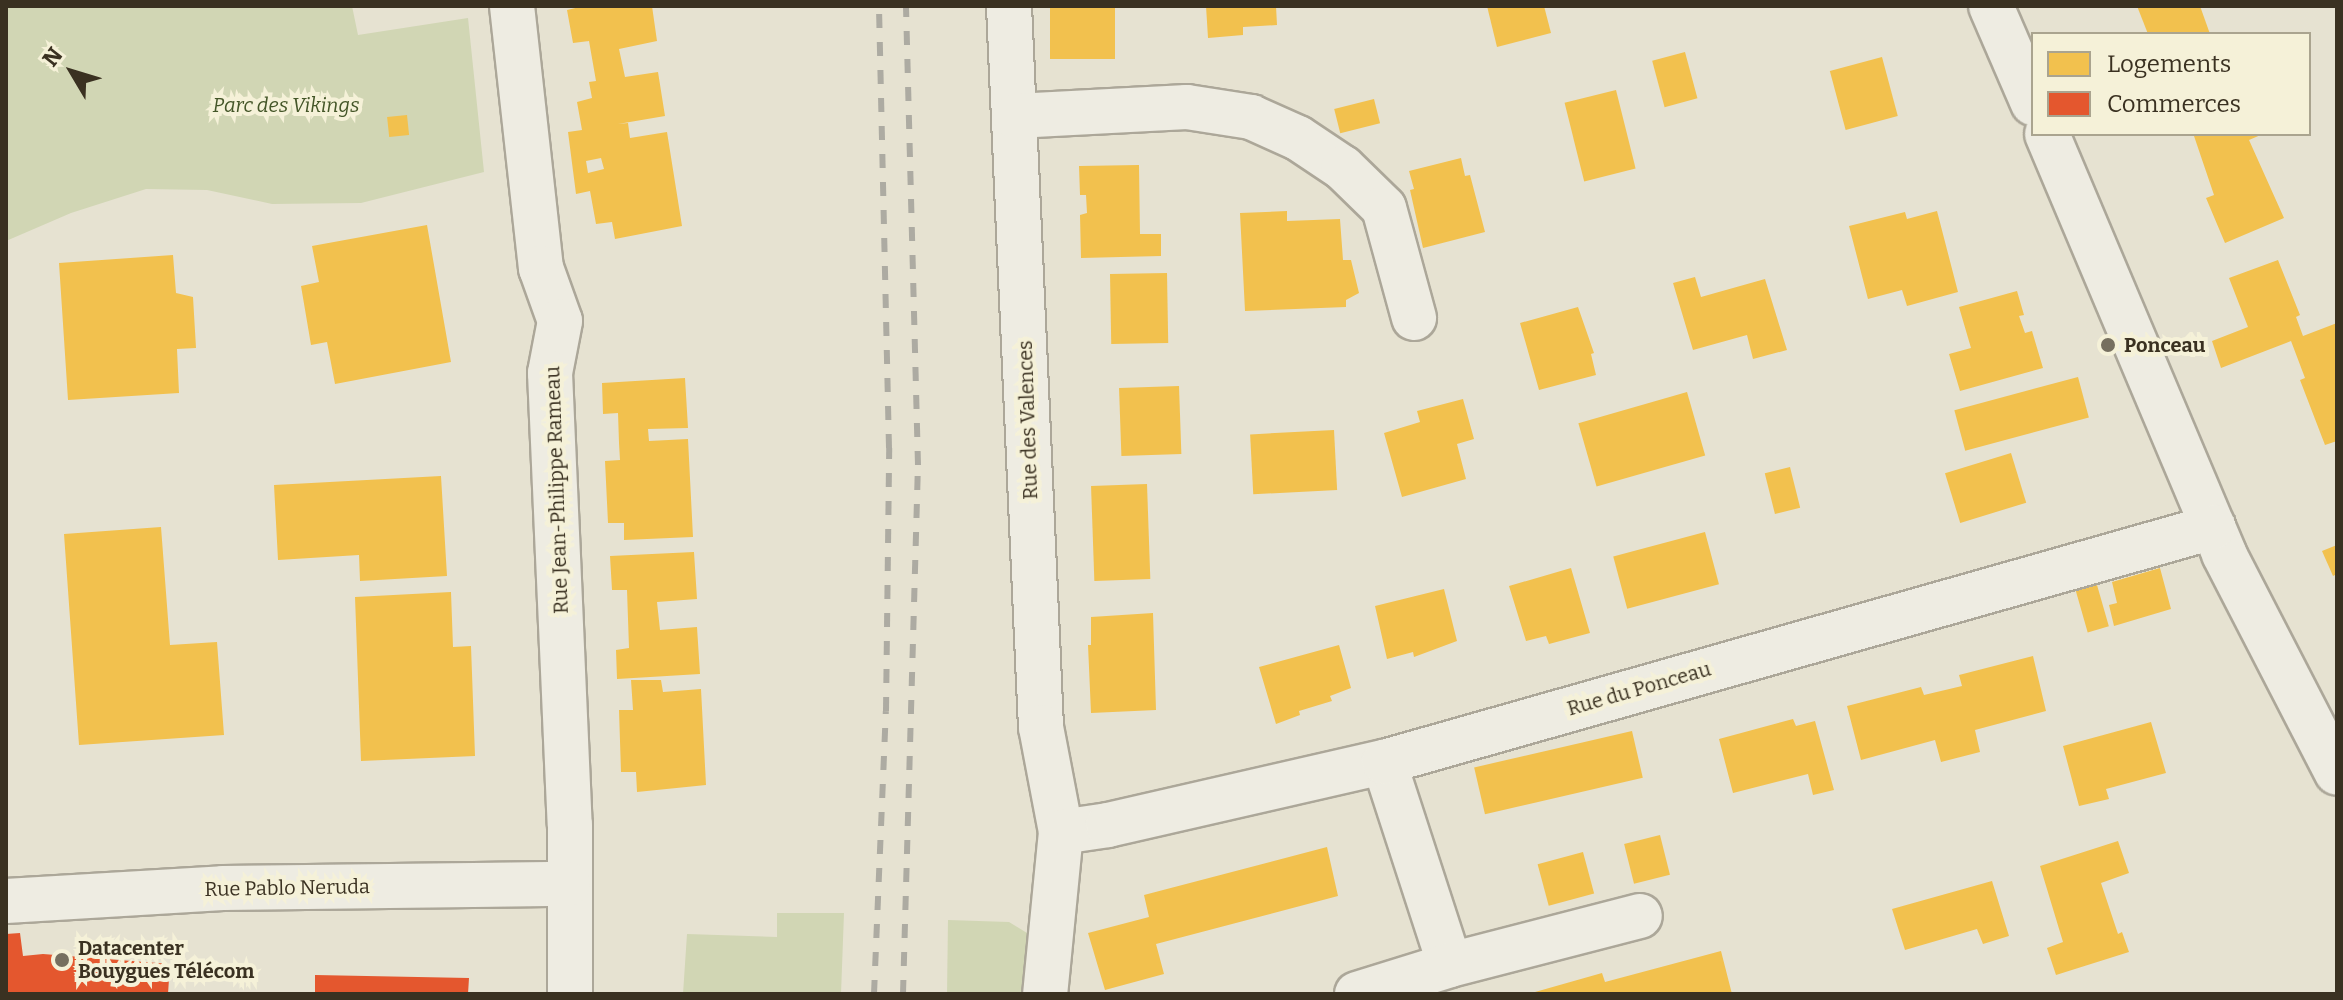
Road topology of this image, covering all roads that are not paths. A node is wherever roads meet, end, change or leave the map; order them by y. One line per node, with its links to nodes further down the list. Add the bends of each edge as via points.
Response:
1 (512, 6): 12 (street, Rue Jean-Philippe Rameau, via 541,268 560,321 550,373 570,825)
2 (1009, 6): 5 (street, Rue des Valences)
3 (1991, 6): 4 (street)
4 (2031, 98)
5 (1015, 116): 7 (street, via 1187,107 1251,117 1298,138 1343,168 1384,208); 11 (street, Rue des Valences, via 1041,727)
6 (2048, 136): 8 (street)
7 (1414, 318)
8 (2213, 527): 9 (street, Rue du Ponceau); 10 (street)
9 (1384, 762): 11 (street, Rue du Ponceau); 15 (street)
10 (2337, 773)
11 (1061, 832): 17 (street, Rue des Valences)
12 (568, 884): 13 (street, Rue Pablo Neruda, via 223,888); 16 (street, Rue Jean-Philippe Rameau)
13 (6, 901)
14 (1640, 916): 15 (street)
15 (1450, 965): 18 (street)
16 (570, 994)
17 (1045, 994)
18 (1357, 994)

